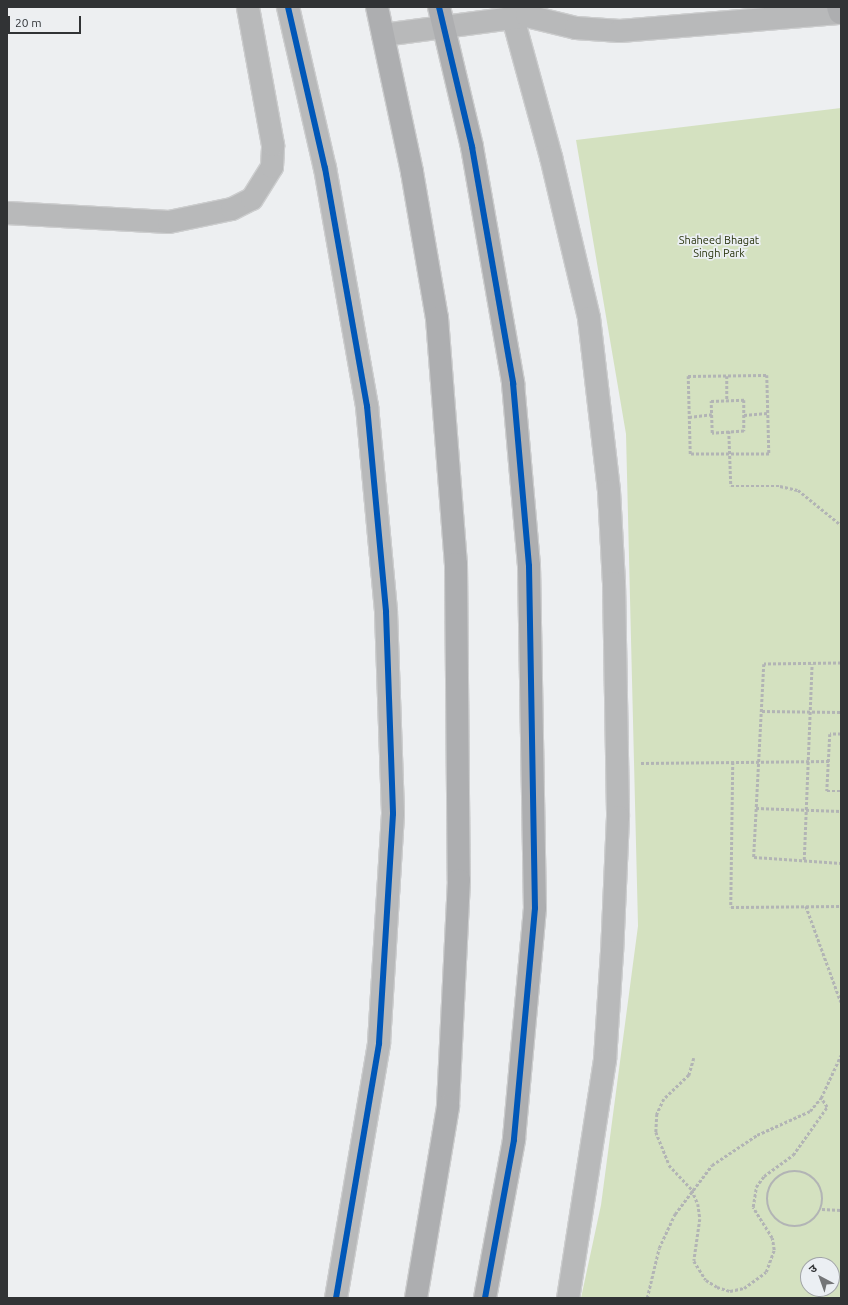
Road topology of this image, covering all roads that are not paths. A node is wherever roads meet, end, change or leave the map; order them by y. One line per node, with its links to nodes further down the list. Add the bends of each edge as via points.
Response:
1 (248, 7): 8 (street, via 273,145 272,167 252,199 232,209 169,222)
2 (288, 7): 9 (street, via 325,168 367,406 386,612 393,814 386,968 379,1044)
3 (377, 7): 7 (street)
4 (840, 11): 5 (street, via 620,31 576,28)
5 (527, 14): 6 (street); 12 (street, via 551,158 589,318 610,499 617,763 612,952 604,1060)
6 (441, 17): 7 (street); 11 (street, via 472,147 513,384 529,566 535,908 514,1140)
7 (383, 35): 10 (street, via 412,172 437,318 456,564 459,880 448,1107)
8 (7, 212)
9 (336, 1298)
10 (416, 1298)
11 (485, 1298)
12 (568, 1298)

